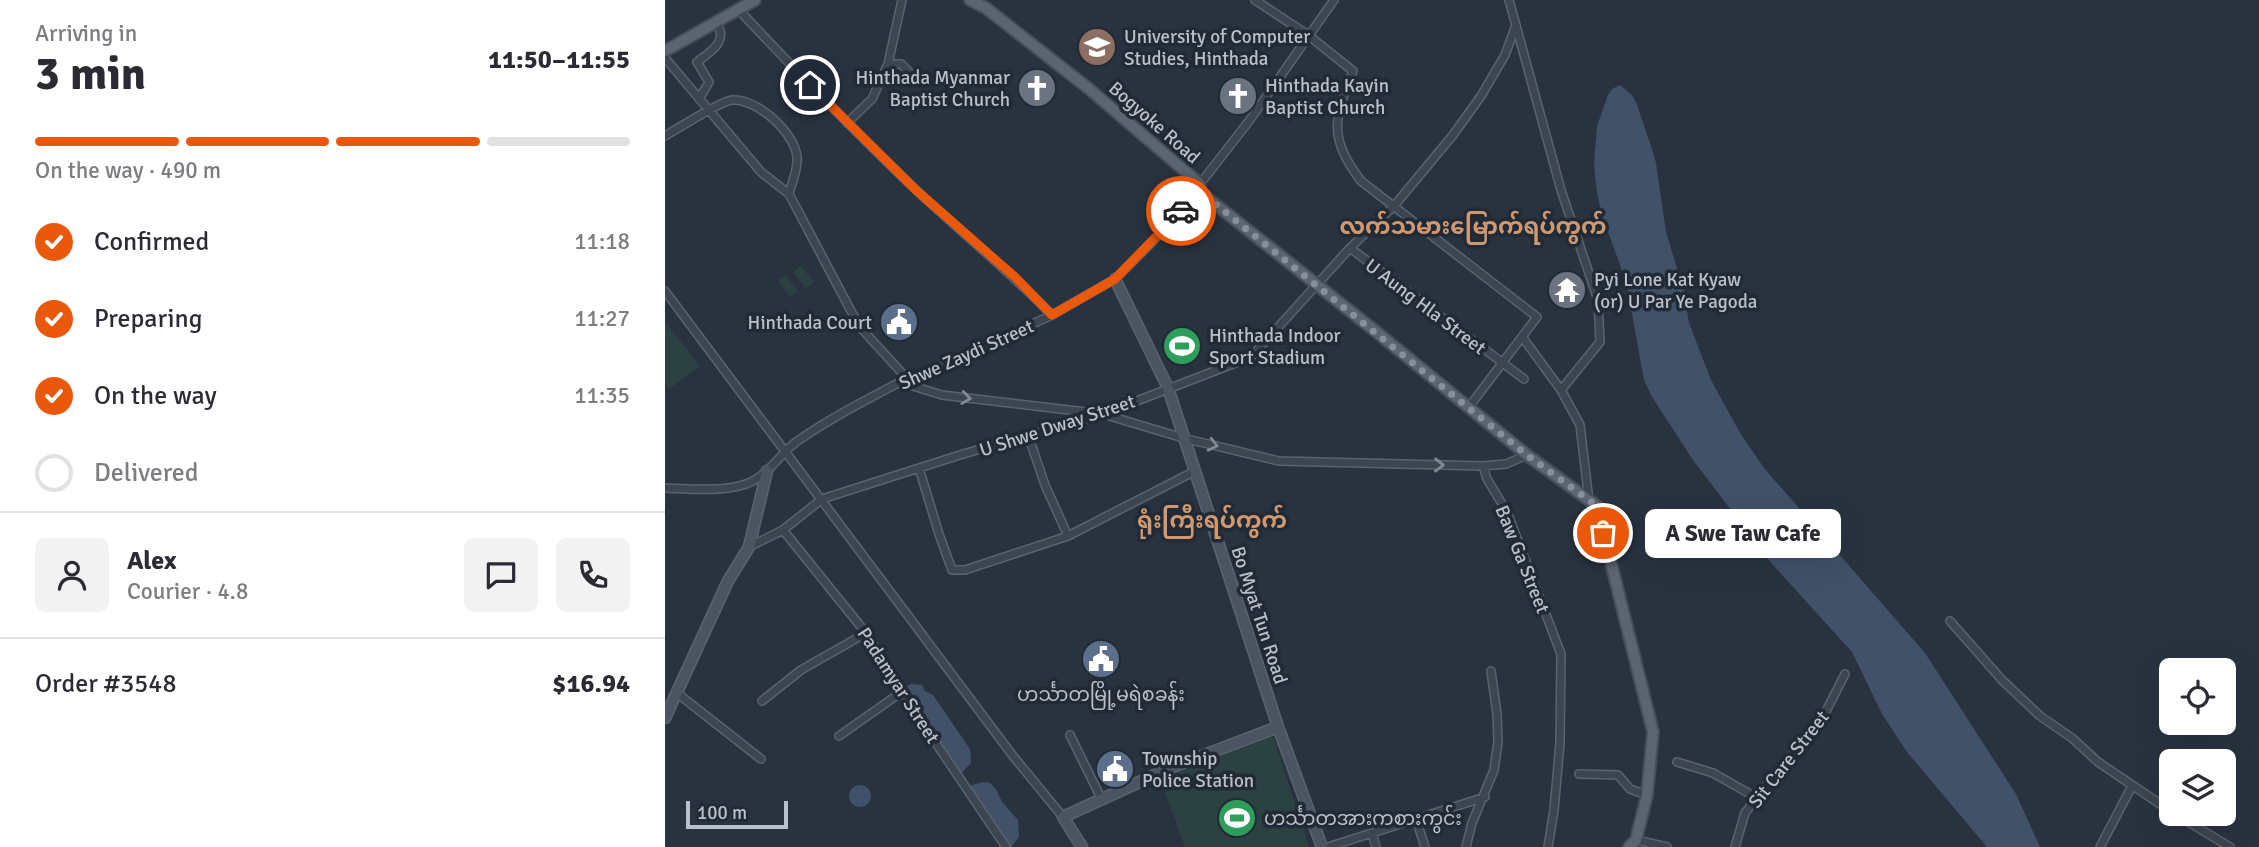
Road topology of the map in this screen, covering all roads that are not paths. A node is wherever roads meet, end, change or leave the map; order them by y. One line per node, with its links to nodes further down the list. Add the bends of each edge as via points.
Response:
1 (755, 0): 7 (main road)
2 (902, 0): 13 (street)
3 (970, 0): 19 (main road, Bogyoke Road, via 1088,88)
4 (1255, 0): 10 (street)
5 (1334, 0): 10 (street, Shwe Zaydi Street)
6 (1509, 0): 9 (street)
7 (737, 8): 8 (main road); 17 (street)
8 (715, 21): 11 (main road); 15 (street, via 721,37 716,48 697,62 709,82)
9 (1516, 26): 21 (street, U Shwe Dway Street, via 1481,96); 34 (street, via 1561,190 1598,300 1600,342)
10 (1308, 35): 19 (street, Shwe Zaydi Street); 21 (street, via 1353,71 1338,109 1341,146 1361,181)
11 (665, 51)
12 (665, 58): 15 (street)
13 (888, 64): 14 (street, via 901,64); 17 (street, via 872,99)
14 (911, 74)
15 (699, 99): 16 (street)
16 (710, 111): 18 (street); 20 (street, via 761,172); 20 (street, via 730,100 746,102 769,115 790,137 796,148 797,172)
17 (847, 123): 26 (street)
18 (665, 136)
19 (1199, 187): 23 (street, Shwe Zaydi Street); 24 (main road, Bogyoke Road)
20 (789, 194): 30 (street, via 859,326)
21 (1394, 206): 22 (street, U Shwe Dway Street); 27 (street, via 1537,317)
22 (1350, 248): 24 (street, U Shwe Dway Street); 28 (street, U Aung Hla Street)
23 (1115, 279): 26 (street, Shwe Zaydi Street); 32 (street, Bo Myat Tun Road)
24 (1317, 286): 32 (street, U Shwe Dway Street, via 1251,357); 35 (main road, Bogyoke Road)
25 (665, 293): 39 (street)
26 (1052, 315): 30 (street, Shwe Zaydi Street)
27 (1523, 338): 28 (street); 34 (street)
28 (1502, 364): 29 (street, U Aung Hla Street); 35 (street)
29 (1524, 379)
30 (910, 381): 31 (street, Shwe Zaydi Street); 33 (street)
31 (900, 382): 33 (street); 39 (street, Shwe Zaydi Street, via 823,423)
32 (1168, 388): 36 (street, U Shwe Dway Street); 38 (street, Bo Myat Tun Road)
33 (918, 389): 36 (street, one-way to 36)
34 (1561, 390): 47 (street, via 1580,425)
35 (1468, 407): 40 (main road, Bogyoke Road)
36 (1103, 414): 37 (street, U Shwe Dway Street); 38 (street)
37 (1028, 435): 42 (street, U Shwe Dway Street); 49 (street)
38 (1182, 438): 41 (street, one-way to 41, via 1279,461); 44 (street, Bo Myat Tun Road)
39 (786, 450): 43 (street, Shwe Zaydi Street); 46 (street)
40 (1527, 455): 41 (street, via 1506,464); 47 (main road, Bogyoke Road)
41 (1483, 466): 83 (street, Baw Ga Street, via 1507,512 1561,654 1560,743)
42 (919, 468): 46 (street, U Shwe Dway Street); 49 (street, via 952,570 965,570)
43 (767, 471): 45 (street, via 748,484); 50 (street)
44 (1193, 472): 49 (street); 59 (street, Bo Myat Tun Road)
45 (665, 488)
46 (822, 499): 48 (street, U Shwe Dway Street); 71 (street)
47 (1589, 501): 66 (main road, via 1597,506 1653,732)
48 (783, 530): 50 (street, U Shwe Dway Street); 52 (street, Padamyar Street)
49 (1068, 536)
50 (749, 547): 56 (street, via 728,581)
51 (1950, 621): 65 (street, via 2040,716)
52 (866, 633): 55 (street, Padamyar Street); 57 (street, via 801,670)
53 (1490, 671): 67 (street, via 1498,742)
54 (1845, 674): 68 (street, Sit Care Street, via 1821,720)
55 (902, 691): 60 (street); 76 (street, Padamyar Street)
56 (677, 693): 58 (street); 62 (street)
57 (762, 701)
58 (665, 718)
59 (1278, 727): 69 (street, via 1170,768); 78 (street, Bo Myat Tun Road)
60 (839, 736)
61 (1070, 736): 69 (street)
62 (761, 759)
63 (1677, 762): 68 (street, via 1713,773)
64 (1579, 774): 66 (street, via 1618,775 1630,789)
65 (2132, 786): 70 (street); 86 (street)
66 (1647, 795): 75 (main road)
67 (1485, 797): 72 (street); 82 (street)
68 (1757, 798): 85 (street, Sit Care Street, via 1745,813)
69 (1102, 800): 71 (street)
70 (2159, 804)
71 (1063, 817): 77 (street)
72 (1416, 819): 74 (street); 81 (street)
73 (2195, 826): 87 (street)
74 (1372, 833): 79 (street); 80 (street)
75 (1632, 845): 84 (street)
76 (1006, 847)
77 (1081, 847)
78 (1322, 847)
79 (1328, 847)
80 (1376, 847)
81 (1425, 847)
82 (1466, 847)
83 (1548, 847)
84 (1667, 847)
85 (1735, 847)
86 (2100, 847)
87 (2230, 847)

